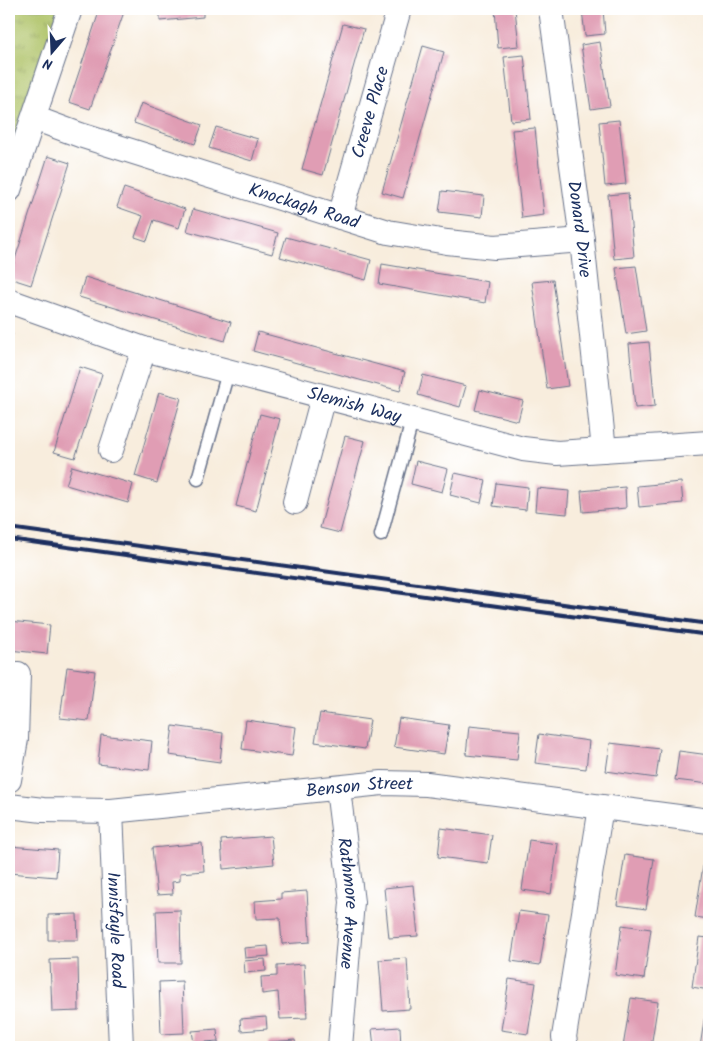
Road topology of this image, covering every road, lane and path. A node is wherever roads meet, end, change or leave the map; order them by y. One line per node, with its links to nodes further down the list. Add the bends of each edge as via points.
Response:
1 (70, 9): 4 (street)
2 (399, 9): 6 (street, Creeve Place)
3 (551, 9): 7 (street, Donard Drive)
4 (34, 118): 5 (street); 6 (street, Knockagh Road)
5 (9, 190)
6 (340, 217): 7 (street, Knockagh Road, via 388,232 495,247)
7 (582, 240): 15 (street, Donard Drive)
8 (9, 301): 9 (street, Slemish Way)
9 (144, 349): 10 (street, Slemish Way); 14 (street)
10 (228, 372): 11 (street, Slemish Way); 16 (lane)
11 (323, 397): 12 (street, Slemish Way); 17 (street)
12 (412, 421): 15 (street, Slemish Way, via 523,449 557,453); 18 (lane)
13 (709, 443): 15 (street, Slemish Way)
14 (112, 450)
15 (604, 450)
16 (198, 478)
17 (295, 502)
18 (381, 535)
19 (18, 674): 20 (street, via 16,739)
20 (9, 780)
21 (338, 789): 23 (street, Benson Street, via 382,783 427,784); 24 (street, Benson Street); 27 (street, Rathmore Avenue, via 352,902)
22 (9, 806): 24 (street, Benson Street)
23 (601, 807): 25 (street, Benson Street); 28 (street, via 564,1037)
24 (111, 811): 26 (street, Innisfayle Road)
25 (709, 821)
26 (121, 1047)
27 (340, 1047)
28 (566, 1047)

